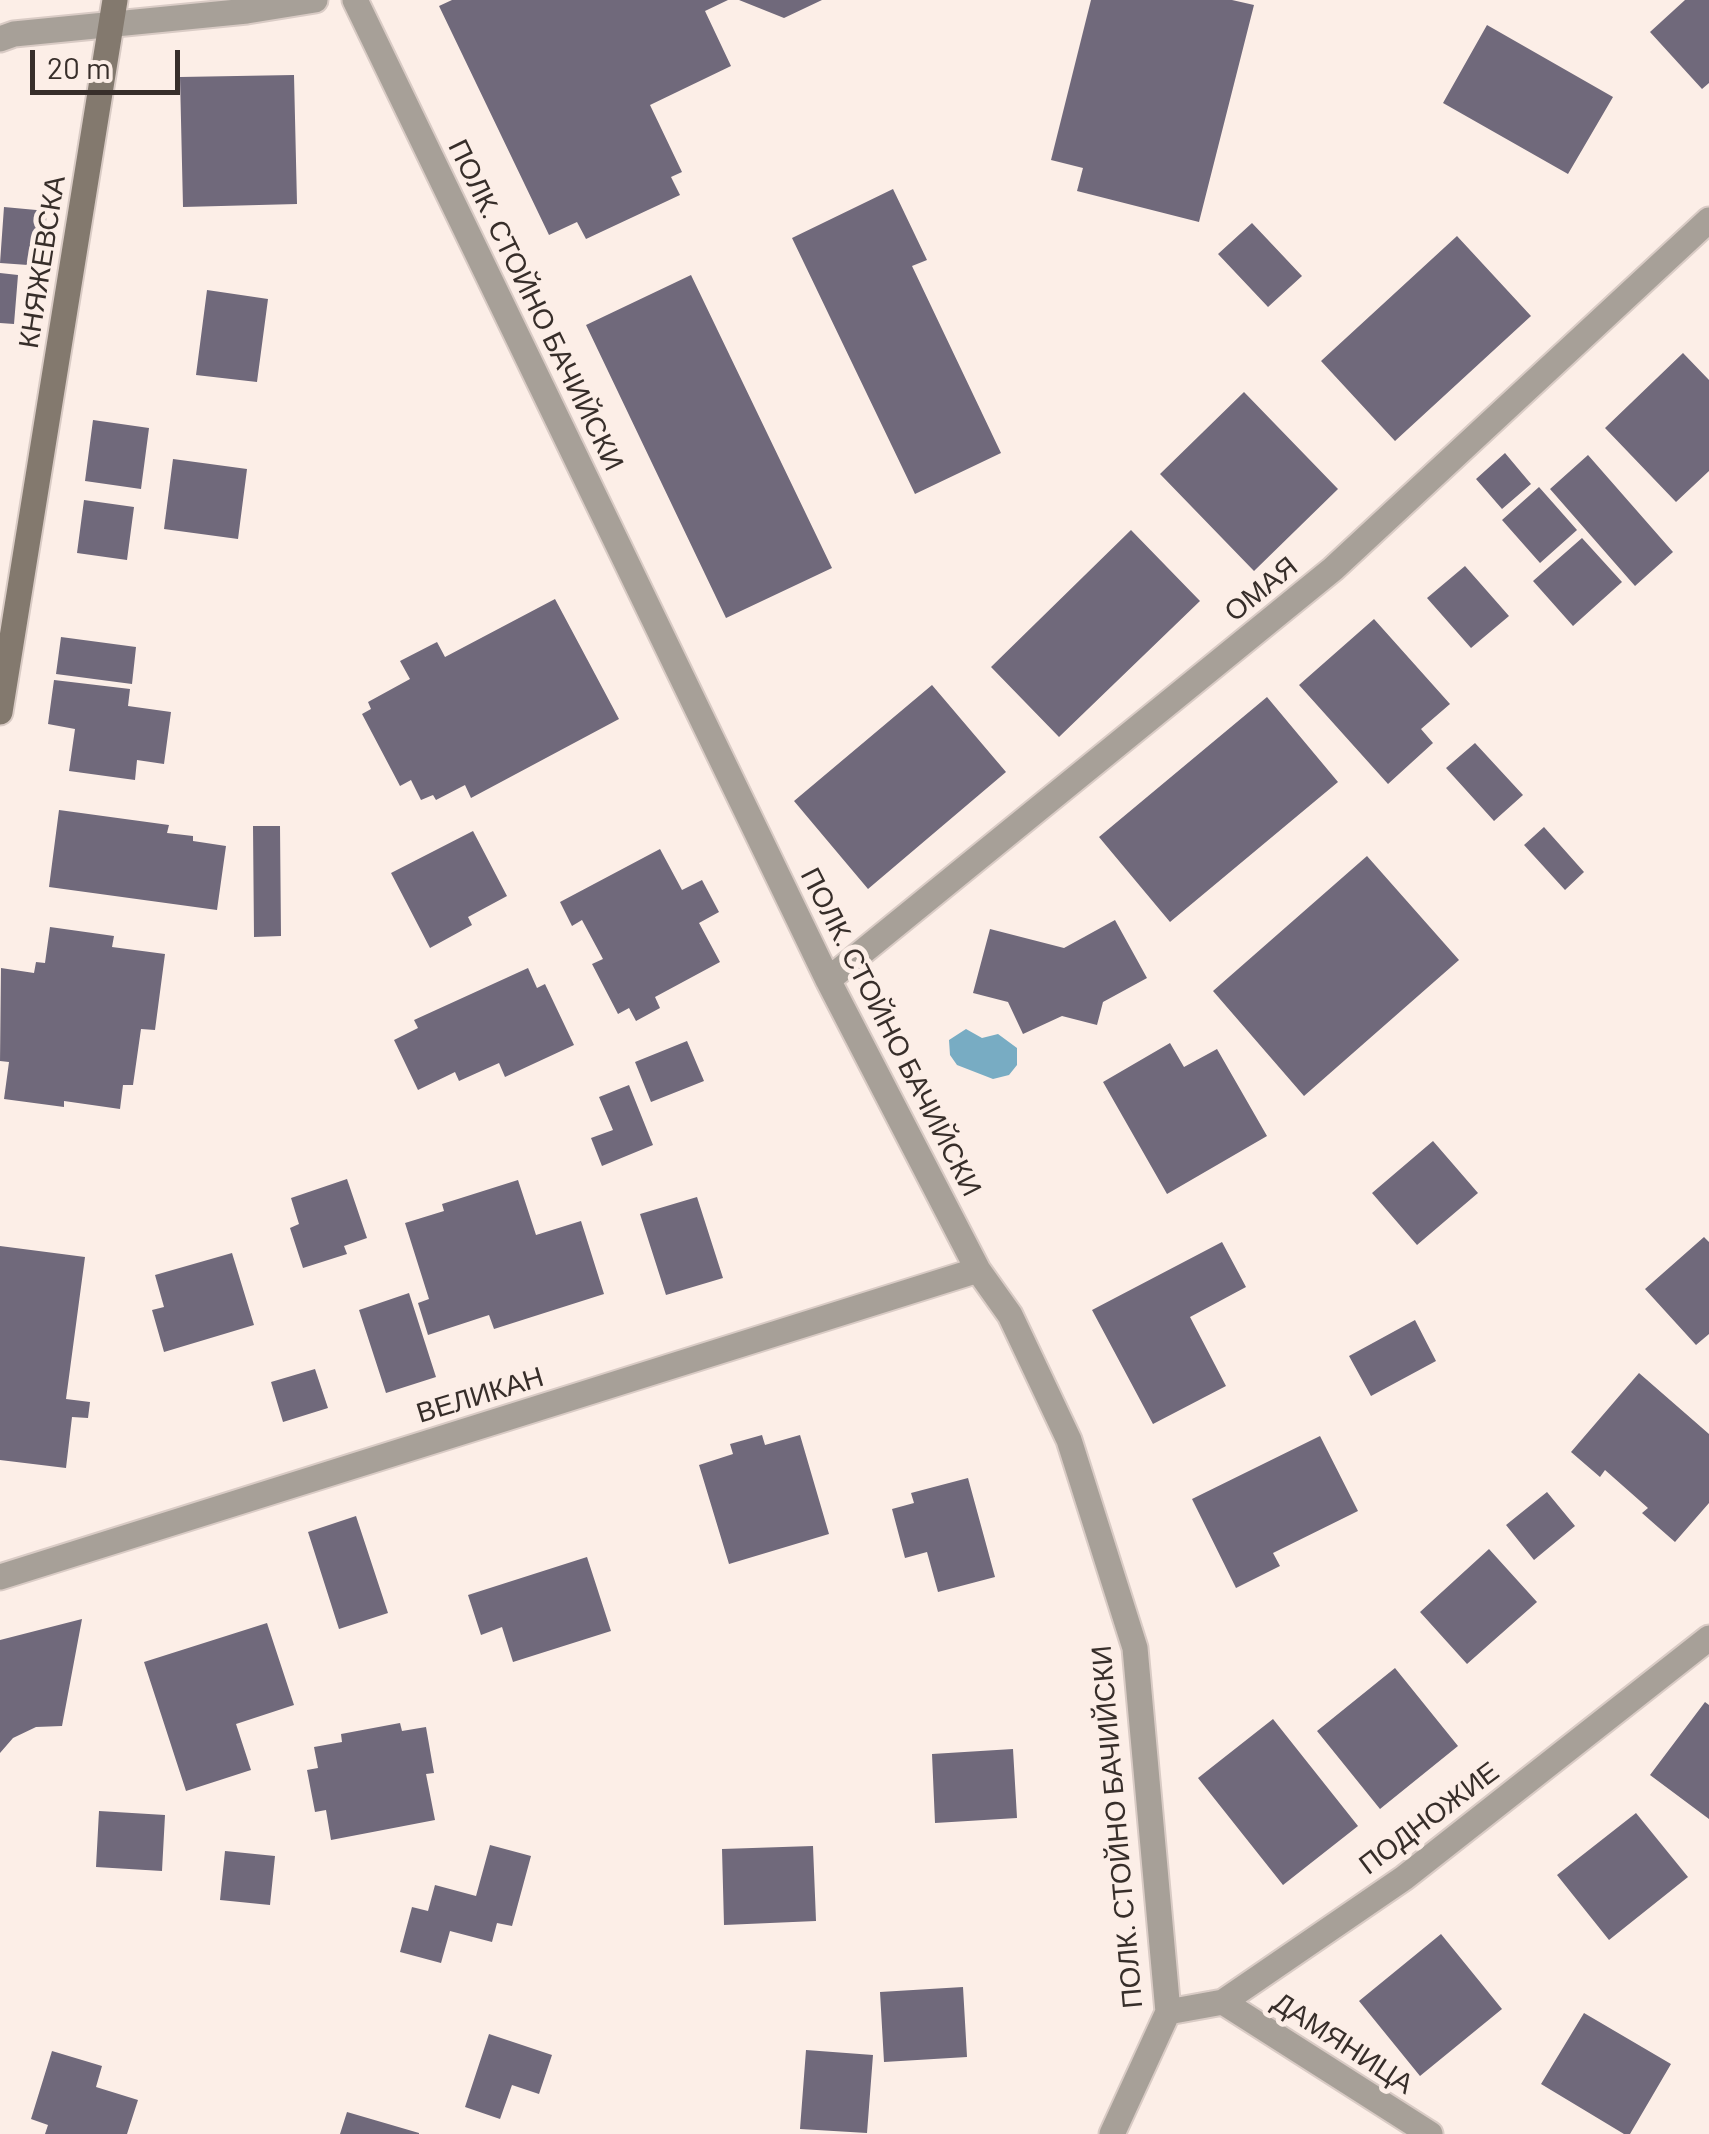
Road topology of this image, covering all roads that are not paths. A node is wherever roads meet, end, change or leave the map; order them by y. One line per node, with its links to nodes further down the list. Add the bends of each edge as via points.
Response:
1 (315, 0): 3 (street, via 247,11)
2 (356, 0): 7 (street, ПОЛК. СТОЙНО БАЧИЙСКИ)
3 (113, 12): 4 (street); 6 (street, КНЯЖЕВСКА)
4 (0, 39)
5 (1709, 220): 7 (street, ОМАЯ, via 1333,569)
6 (0, 712)
7 (828, 980): 8 (street, ПОЛК. СТОЙНО БАЧИЙСКИ)
8 (978, 1270): 9 (street, ВЕЛИКАН); 12 (street, ПОЛК. СТОЙНО БАЧИЙСКИ, via 1010,1315 1069,1440 1135,1648)
9 (0, 1578)
10 (1709, 1638): 11 (street, ПОДНОЖИЕ, via 1404,1878)
11 (1224, 2002): 12 (street, ПОДНОЖИЕ); 14 (street, ДАМЯНИЦА)
12 (1168, 2012): 13 (street, ПОЛК. СТОЙНО БАЧИЙСКИ)
13 (1112, 2134)
14 (1430, 2134)

